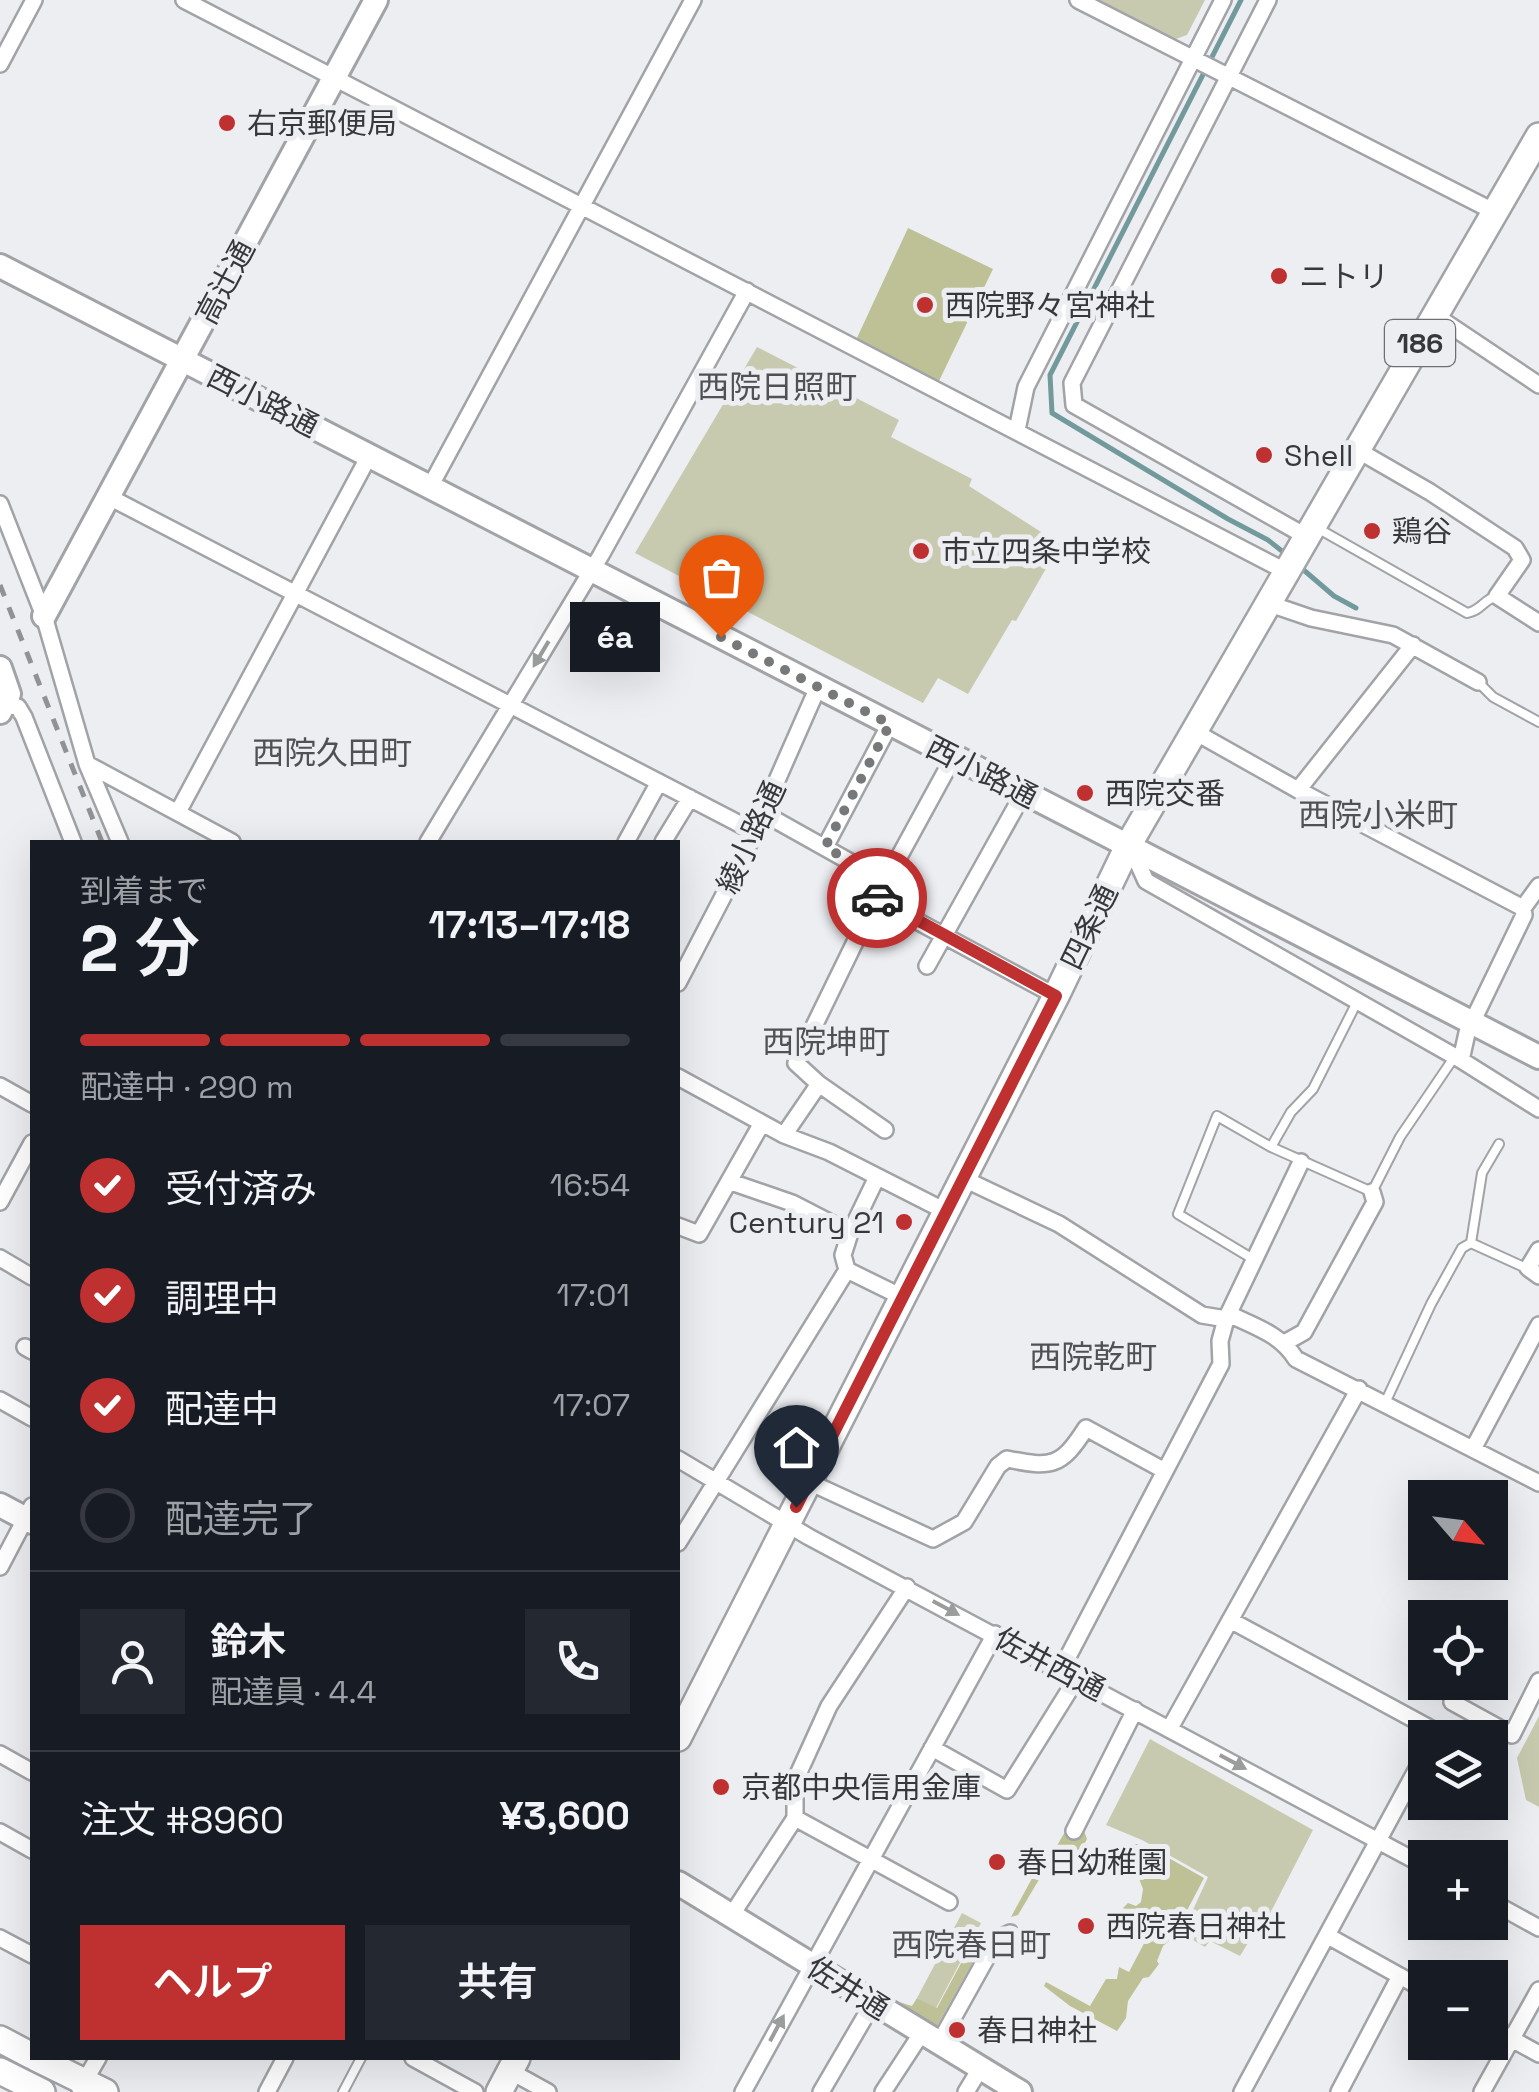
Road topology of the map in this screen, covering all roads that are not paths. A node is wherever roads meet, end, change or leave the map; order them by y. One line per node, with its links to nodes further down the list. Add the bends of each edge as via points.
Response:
1 (34, 0): 10 (street)
2 (184, 0): 8 (street)
3 (376, 0): 12 (street, 高辻通)
4 (692, 0): 14 (street)
5 (1078, 0): 9 (street)
6 (1223, 0): 9 (street)
7 (1268, 0): 11 (street)
8 (215, 7): 12 (street)
9 (1193, 59): 11 (street); 21 (street, via 1026,387)
10 (0, 64)
11 (1228, 77): 15 (street); 27 (street, via 1072,382 1074,405)
12 (334, 78): 14 (street); 19 (street, 高辻通)
13 (1539, 136): 15 (main road, 四条通 / 186)
14 (582, 206): 17 (street); 24 (street)
15 (1495, 212): 18 (main road, 四条通 / 186)
16 (0, 266): 19 (street, 西小路通)
17 (747, 291): 21 (street); 28 (street)
18 (1436, 316): 20 (street); 22 (main road, 四条通 / 186)
19 (183, 360): 23 (street, 西小路通); 25 (street, 高辻通)
20 (1539, 385)
21 (1016, 430): 27 (street)
22 (1359, 451): 27 (main road, 四条通 / 186); 30 (street, via 1515,548 1522,560)
23 (370, 456): 24 (street, 西小路通); 29 (street)
24 (432, 485): 28 (street, 西小路通)
25 (108, 497): 29 (street); 32 (street, 高辻通)
26 (0, 504): 32 (street)
27 (1301, 551): 30 (lane, via 1467,613); 31 (main road, 四条通 / 186)
28 (591, 570): 37 (street, 西小路通); 39 (street, one-way to 39)
29 (294, 593): 39 (street); 49 (street)
30 (1497, 596): 33 (street)
31 (1270, 604): 34 (street, via 1381,630); 42 (main road, 四条通 / 186)
32 (44, 616): 44 (street)
33 (1539, 623)
34 (1413, 645): 36 (street); 46 (street)
35 (0, 668): 38 (street)
36 (1478, 682): 40 (lane)
37 (818, 687): 41 (street, 西小路通); 50 (street, 綾小路通)
38 (4, 704): 52 (street, via 24,717)
39 (510, 706): 45 (street); 55 (street)
40 (1539, 722)
41 (890, 724): 43 (street, 西小路通); 59 (street)
42 (1195, 732): 46 (street); 58 (main road, 四条通 / 186)
43 (953, 758): 47 (street, 西小路通); 60 (street)
44 (88, 764): 49 (street); 53 (street)
45 (659, 782): 48 (street); 56 (street)
46 (1298, 790): 63 (street)
47 (1023, 794): 58 (street, 西小路通); 64 (street)
48 (690, 798): 51 (street); 57 (street)
49 (178, 812): 54 (street)
50 (763, 812): 51 (street, 綾小路通); 59 (street)
51 (755, 832): 66 (street, 綾小路通)
52 (72, 840)
53 (119, 840)
54 (228, 840)
55 (429, 840)
56 (627, 840)
57 (664, 840)
58 (1129, 844): 67 (main road, 四条通 / 186); 68 (street, via 1146,881); 69 (street, 西小路通)
59 (825, 847): 60 (street)
60 (886, 882): 62 (street)
61 (1539, 886): 63 (street)
62 (876, 899): 64 (street); 73 (street, via 796,1063)
63 (1523, 908): 69 (street)
64 (944, 935): 65 (street); 67 (street)
65 (927, 966)
66 (680, 979)
67 (1056, 996): 85 (main road, 四条通 / 186)
68 (1358, 1002): 71 (street); 82 (lane, via 1313,1089)
69 (1472, 1022): 70 (street, 西小路通); 71 (street)
70 (1539, 1057)
71 (1458, 1058): 76 (street); 87 (lane, via 1400,1138)
72 (680, 1078): 77 (street)
73 (819, 1084): 78 (street); 79 (street)
74 (0, 1086): 75 (street)
75 (30, 1103)
76 (1539, 1109)
77 (762, 1123): 79 (street); 86 (street)
78 (885, 1130)
79 (784, 1135): 84 (street)
80 (1500, 1144): 92 (lane, via 1482,1173)
81 (30, 1147): 88 (street)
82 (1271, 1147): 83 (lane); 95 (lane, via 1216,1116 1178,1214)
83 (1300, 1162): 87 (lane); 95 (street)
84 (878, 1176): 89 (street); 91 (street)
85 (962, 1178): 89 (main road, 四条通 / 186); 100 (street, via 1059,1224 1202,1315)
86 (731, 1182): 90 (street, via 699,1234); 91 (street)
87 (1372, 1192): 102 (street, via 1375,1202 1304,1332)
88 (0, 1202)
89 (945, 1212): 99 (main road, 四条通 / 186)
90 (680, 1227)
91 (850, 1233): 96 (street)
92 (1471, 1243): 97 (lane); 105 (lane, via 1431,1304)
93 (1539, 1250): 97 (street)
94 (0, 1258): 98 (street)
95 (1254, 1260): 100 (street)
96 (846, 1270): 99 (street); 110 (street)
97 (1534, 1272)
98 (30, 1275)
99 (902, 1298): 111 (main road, 四条通 / 186)
100 (1226, 1318): 102 (street); 109 (street, via 1222,1364)
101 (1539, 1324): 107 (street)
102 (1286, 1342): 103 (street, via 1296,1359)
103 (1358, 1390): 105 (street); 119 (street)
104 (0, 1400): 106 (street)
105 (1385, 1403): 107 (street)
106 (30, 1417)
107 (1473, 1449): 112 (street)
108 (680, 1460): 110 (street, 佐井西通)
109 (1165, 1471): 111 (street, via 1086,1428 1062,1460 1048,1465 1007,1458 964,1522 934,1539); 121 (street)
110 (714, 1481): 115 (street, 佐井西通); 116 (street)
111 (809, 1482): 115 (main road, 四条通 / 186)
112 (1539, 1483)
113 (0, 1506): 114 (street)
114 (30, 1516): 117 (street)
115 (787, 1525): 118 (street, 佐井西通); 128 (main road, 四条通 / 186)
116 (680, 1539)
117 (0, 1567)
118 (907, 1587): 120 (street, 佐井西通, one-way to 120); 133 (street, via 829,1706 795,1781)
119 (1230, 1620): 126 (street); 127 (street)
120 (995, 1634): 121 (street, 佐井西通); 129 (street)
121 (1060, 1670): 122 (street, 佐井西通)
122 (1077, 1678): 125 (street, 佐井西通); 129 (street, via 1007,1790)
123 (1539, 1681): 124 (street, via 1512,1735)
124 (1452, 1702)
125 (1135, 1710): 127 (street, 佐井西通); 134 (street)
126 (1415, 1720)
127 (1170, 1728): 136 (street, 佐井西通, one-way to 136)
128 (680, 1734)
129 (932, 1748): 139 (street)
130 (0, 1754): 131 (street)
131 (30, 1771)
132 (1408, 1786): 136 (street)
133 (795, 1818): 139 (street); 143 (street)
134 (1074, 1831)
135 (0, 1832): 137 (street)
136 (1379, 1841): 138 (street, 佐井西通); 146 (street)
137 (30, 1845)
138 (1408, 1857)
139 (870, 1859): 141 (street); 149 (street)
140 (680, 1884): 143 (street, 佐井通)
141 (949, 1902)
142 (1508, 1909): 144 (street)
143 (731, 1916): 149 (street, 佐井通)
144 (1537, 1922)
145 (1010, 1933): 157 (street, via 996,1939)
146 (1328, 1936): 150 (street); 179 (street)
147 (0, 1938): 148 (street)
148 (30, 1954)
149 (811, 1964): 153 (street, 佐井通); 174 (street, one-way to 149)
150 (1400, 1976): 151 (street); 180 (street)
151 (1408, 1980)
152 (1539, 1990): 155 (street)
153 (873, 2003): 157 (street, 佐井通); 175 (street)
154 (1508, 2037): 155 (street)
155 (1512, 2039): 158 (street); 181 (street)
156 (0, 2040): 159 (main road)
157 (930, 2040): 165 (street, 佐井通); 176 (street)
158 (1539, 2054)
159 (30, 2055)
160 (39, 2060): 168 (main road)
161 (97, 2060): 168 (street)
162 (284, 2060): 170 (street)
163 (360, 2060): 171 (lane)
164 (432, 2062): 172 (street)
165 (980, 2069): 177 (street); 178 (street, 佐井通)
166 (0, 2071): 169 (main road)
167 (508, 2073): 173 (street)
168 (89, 2088)
169 (42, 2092)
170 (267, 2092)
171 (343, 2092)
172 (475, 2092)
173 (548, 2092)
174 (743, 2092)
175 (821, 2092)
176 (883, 2092)
177 (966, 2092)
178 (1020, 2092)
179 (1242, 2092)
180 (1339, 2092)
181 (1482, 2092)

